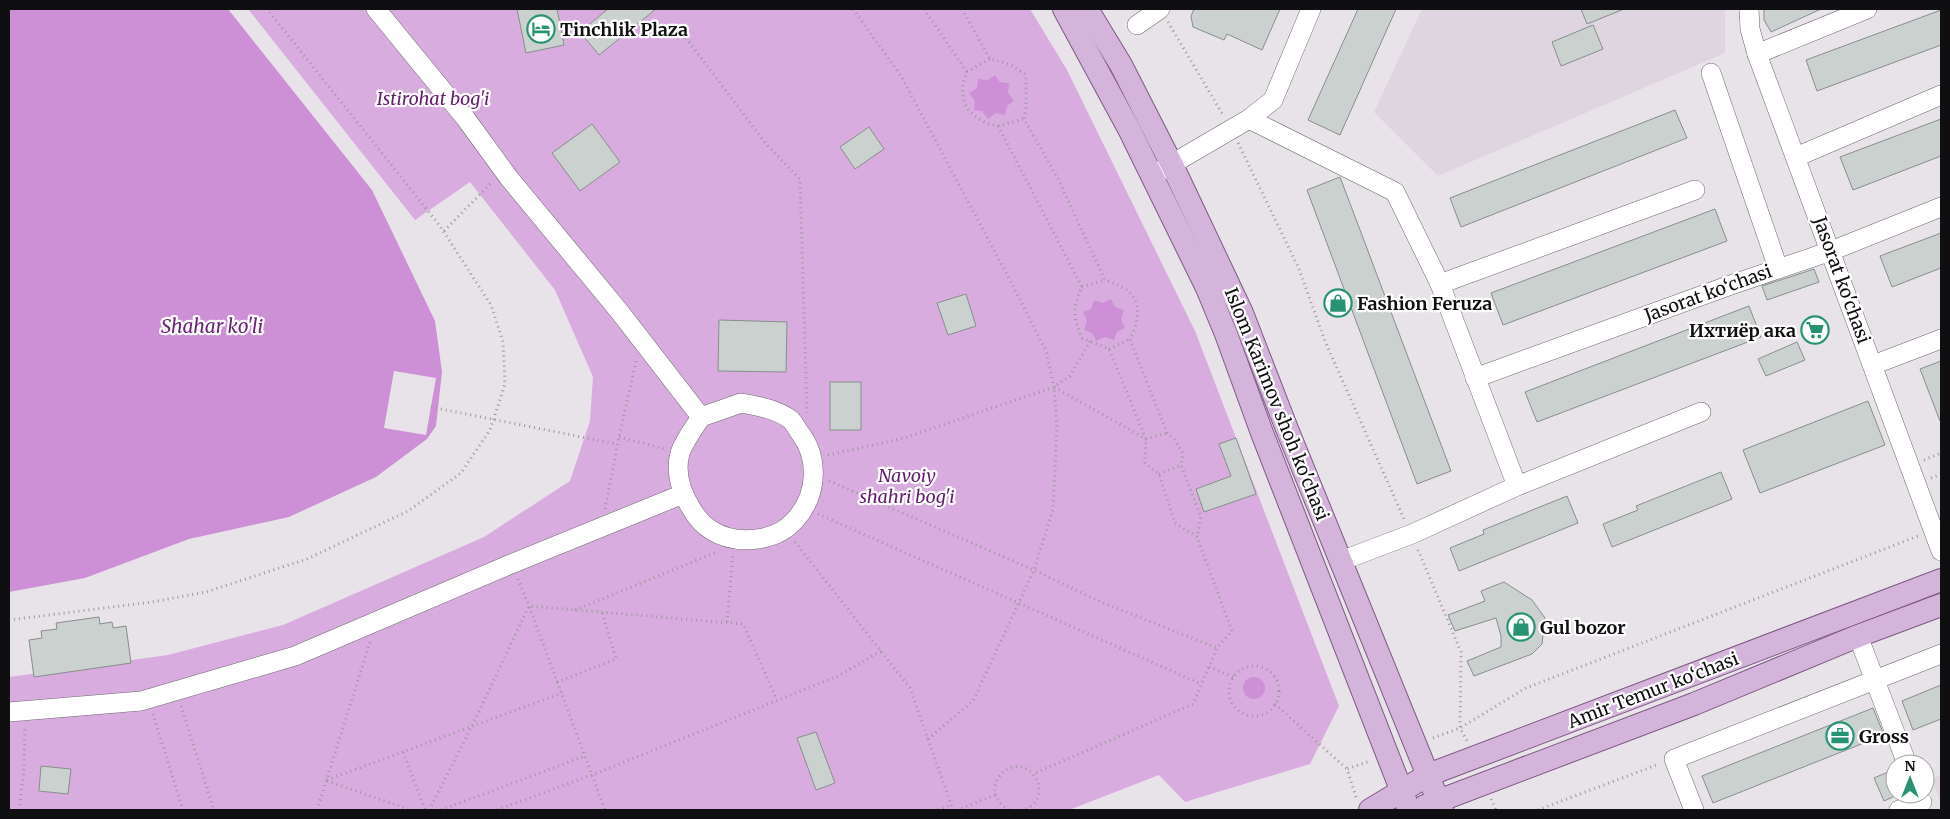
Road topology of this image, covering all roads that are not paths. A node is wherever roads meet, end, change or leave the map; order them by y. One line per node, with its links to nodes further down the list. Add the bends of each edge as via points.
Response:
1 (376, 9): 25 (street)
2 (1064, 9): 15 (main road, Islom Karimov shoh ko'chasi)
3 (1087, 9): 14 (main road, Islom Karimov shoh ko'chasi, via 1121,66)
4 (1160, 9): 8 (street)
5 (1311, 9): 12 (street, via 1273,100)
6 (1749, 9): 9 (street, Jasorat ko'chasi, via 1750,29)
7 (1867, 9): 9 (street)
8 (1137, 25)
9 (1757, 54): 13 (street, Jasorat ko'chasi)
10 (1711, 73): 19 (street)
11 (1941, 95): 13 (street)
12 (1250, 119): 14 (street); 20 (street, via 1395,192)
13 (1796, 157): 18 (street, Jasorat ko'chasi)
14 (1172, 165): 15 (street); 29 (main road, Islom Karimov shoh ko'chasi, via 1242,313)
15 (1152, 175): 38 (main road, Islom Karimov shoh ko'chasi, via 1226,334)
16 (1695, 190): 20 (street)
17 (1941, 207): 18 (street, Jasorat ko‘chasi)
18 (1831, 251): 19 (street, Jasorat ko‘chasi); 22 (street, Jasorat ko'chasi)
19 (1778, 268): 23 (street, Jasorat ko‘chasi)
20 (1440, 284): 23 (street)
21 (1941, 339): 22 (street)
22 (1873, 365): 28 (street, Jasorat ko'chasi)
23 (1474, 378): 26 (street)
24 (1701, 412): 26 (street)
25 (701, 417): 27 (street, via 680,453 679,477); 27 (street, via 741,403 766,408 791,421 808,444 813,466 810,493 795,520 777,533 734,542 711,530 694,513)
26 (1517, 486): 29 (street, via 1412,534)
27 (683, 494): 35 (street, via 295,656 148,699)
28 (1941, 551)
29 (1341, 561): 37 (main road, Islom Karimov shoh ko'chasi)
30 (1941, 580): 37 (main road, Amir Temur ko‘chasi)
31 (1941, 605): 32 (main road, Amir Temur ko‘chasi)
32 (1858, 636): 34 (street); 40 (main road, Amir Temur ko‘chasi)
33 (1941, 654): 34 (street)
34 (1874, 679): 36 (street); 43 (street, via 1674,759)
35 (17, 711)
36 (1903, 754)
37 (1428, 775): 38 (main road, Amir Temur ko‘chasi); 40 (main road, Islom Karimov shoh ko'chasi)
38 (1405, 800): 41 (main road, Amir Temur ko‘chasi)
39 (1916, 804): 44 (street)
40 (1440, 805): 42 (main road, Amir Temur ko‘chasi)
41 (1364, 808)
42 (1416, 810)
43 (1694, 810)
44 (1899, 810)

